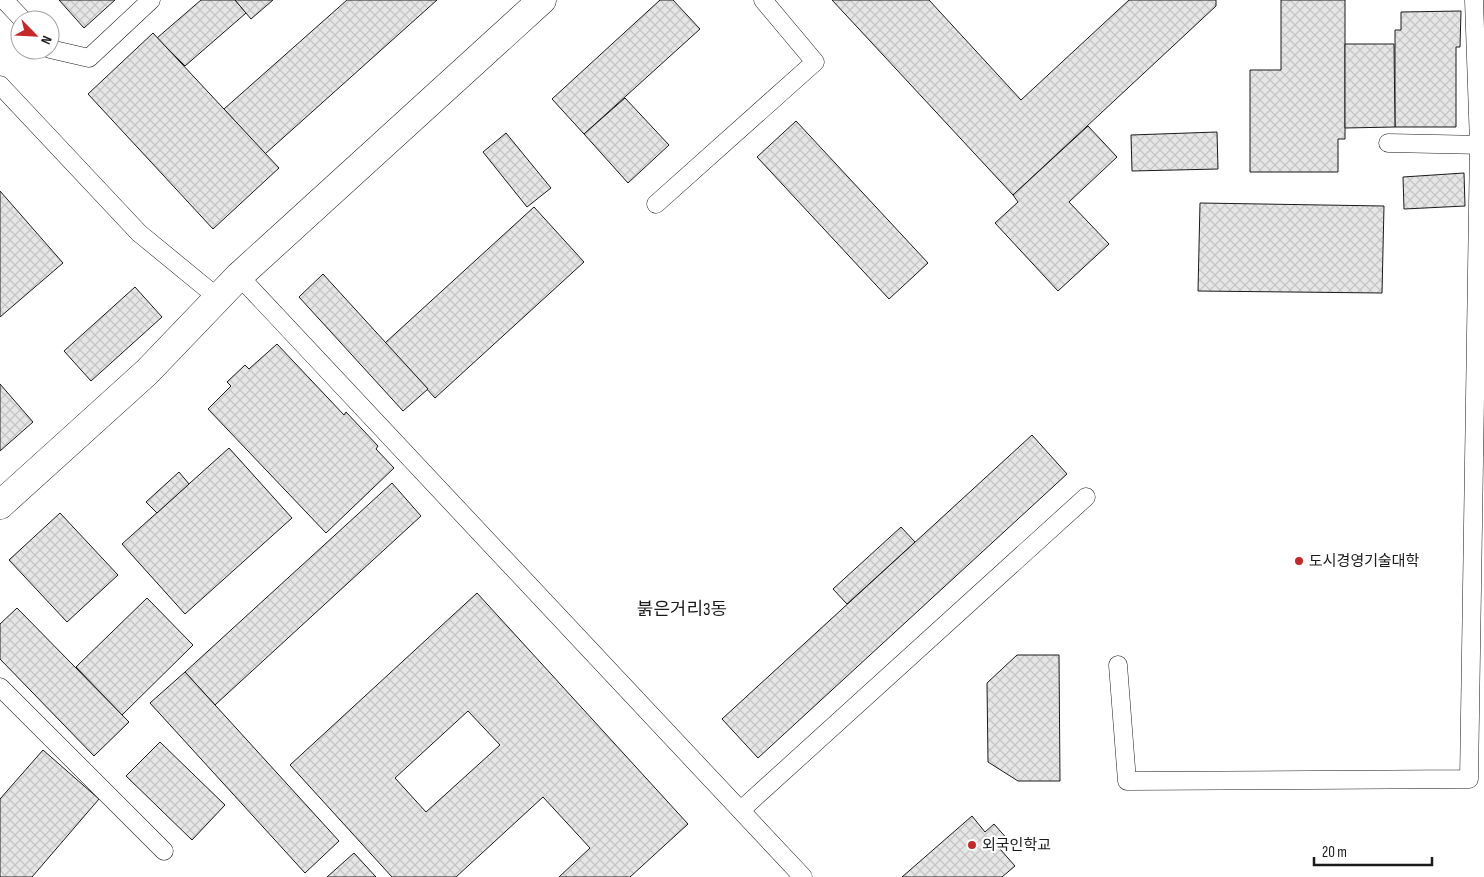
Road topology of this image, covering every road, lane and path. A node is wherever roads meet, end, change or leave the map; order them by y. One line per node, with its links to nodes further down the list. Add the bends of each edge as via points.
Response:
1 (4, 0): 6 (lane)
2 (151, 0): 7 (lane, via 89,58)
3 (542, 0): 12 (street)
4 (763, 0): 11 (lane, via 814,62)
5 (1474, 0): 10 (lane)
6 (14, 10)
7 (60, 51)
8 (0, 85): 13 (lane, via 139,233)
9 (1388, 144): 10 (lane)
10 (1482, 145): 16 (lane, via 1469,779 1127,781)
11 (656, 204)
12 (238, 276): 13 (street); 18 (lane)
13 (218, 297): 15 (street, via 147,372)
14 (1086, 497): 18 (lane)
15 (0, 505)
16 (1118, 665)
17 (0, 687): 19 (lane)
18 (741, 810): 20 (lane)
19 (164, 851)
20 (802, 877)

